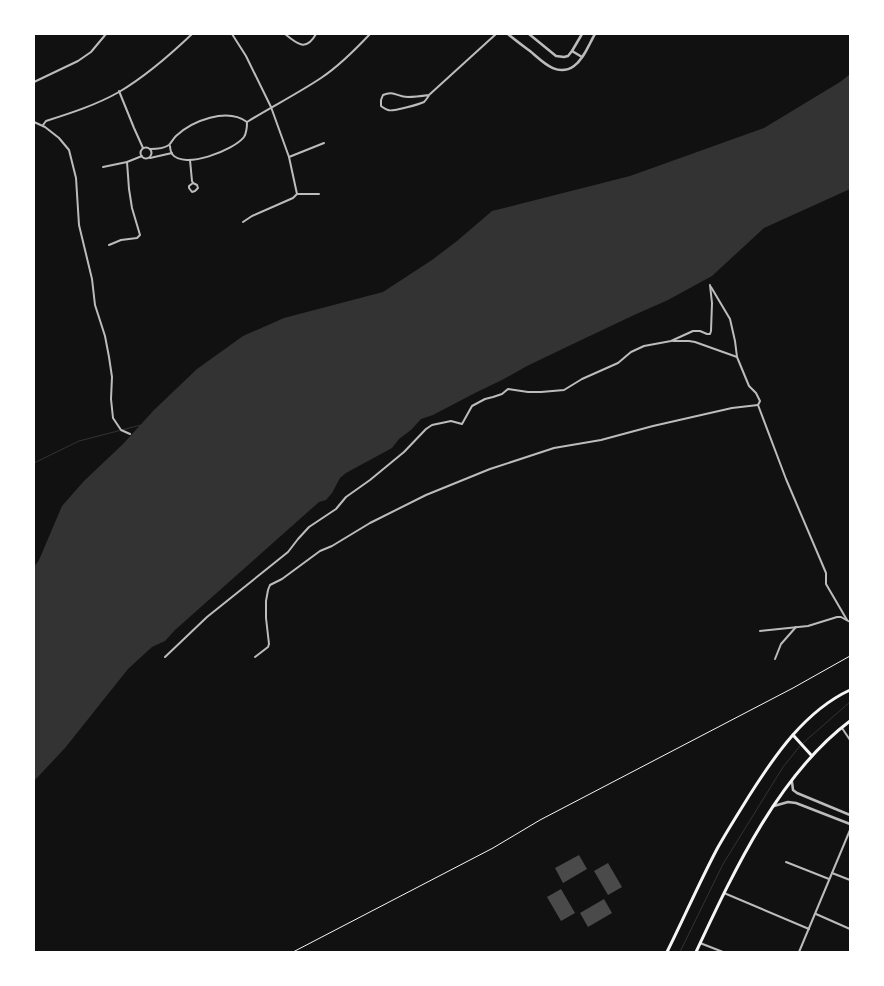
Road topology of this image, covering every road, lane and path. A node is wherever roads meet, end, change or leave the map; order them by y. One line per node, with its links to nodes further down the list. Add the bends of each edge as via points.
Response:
1 (106, 34): 14 (street, via 91,52 78,61)
2 (192, 34): 15 (street)
3 (232, 34): 17 (street)
4 (285, 34): 5 (street, via 300,46)
5 (316, 34)
6 (370, 34): 17 (street, via 322,77)
7 (496, 34): 16 (street)
8 (508, 34): 13 (street, via 556,70 567,70)
9 (528, 34): 12 (street, via 556,56 568,56)
10 (582, 34): 12 (street)
11 (595, 34): 13 (street)
12 (572, 51): 13 (street)
13 (582, 57)
14 (34, 82)
15 (119, 92): 20 (street); 23 (street)
16 (429, 95): 16 (street, via 402,97 388,92 383,95 381,106 393,111 418,105)
17 (271, 107): 19 (street); 27 (street)
18 (34, 122): 20 (street)
19 (247, 122): 22 (street, via 233,116 210,118 184,130); 29 (street, via 247,130 240,141 208,157)
20 (43, 125): 40 (street, via 69,150 76,178 79,225 109,357 113,418 121,430)
21 (324, 143): 27 (street)
22 (169, 145): 24 (street); 25 (street)
23 (143, 148): 24 (street); 26 (street)
24 (150, 149): 28 (street)
25 (172, 153): 28 (street); 29 (street, via 177,158)
26 (142, 156): 28 (street); 30 (street)
27 (289, 157): 33 (street)
28 (149, 158)
29 (190, 160): 32 (street)
30 (127, 162): 31 (street); 36 (street, via 132,208 140,235)
31 (102, 167)
32 (193, 183)
33 (298, 194): 34 (street); 35 (street)
34 (319, 194)
35 (243, 222)
36 (109, 245)
37 (670, 341): 38 (street, via 695,342); 38 (street, via 693,331 710,334 710,285 730,319); 46 (street, via 631,352 618,363 564,390 534,392 508,389 472,406 462,424 451,421 432,425 404,452 310,528 288,552 207,617)
38 (737, 358): 39 (street, via 748,386 760,401)
39 (758, 405): 41 (street, via 826,573 826,584); 47 (street, via 717,411 601,440 554,448 438,489 370,523 320,551 270,586 266,618 270,644)
40 (130, 434)
41 (847, 620): 42 (street); 43 (street, via 837,617)
42 (850, 622)
43 (796, 627): 44 (street); 48 (street, via 781,644)
44 (760, 631)
45 (850, 656): 69 (path)
46 (165, 657)
47 (255, 657)
48 (775, 658)
49 (850, 690): 52 (highway, via 810,718)
50 (850, 721): 51 (highway)
51 (842, 728): 53 (street); 54 (highway)
52 (794, 737): 54 (highway); 70 (highway, via 775,757 718,847)
53 (850, 740)
54 (812, 756): 55 (highway)
55 (792, 780): 56 (highway); 57 (street, via 797,793)
56 (774, 806): 58 (street, via 796,803); 64 (highway)
57 (850, 815)
58 (850, 824)
59 (850, 830): 61 (street)
60 (786, 862): 62 (street)
61 (832, 873): 62 (street); 63 (street)
62 (829, 879): 65 (street)
63 (850, 880)
64 (724, 893): 66 (street); 68 (highway)
65 (815, 914): 66 (street); 67 (street)
66 (808, 929): 73 (street)
67 (850, 929)
68 (700, 942): 71 (highway); 72 (street)
69 (293, 952)
70 (667, 952)
71 (696, 952)
72 (723, 952)
73 (799, 952)

